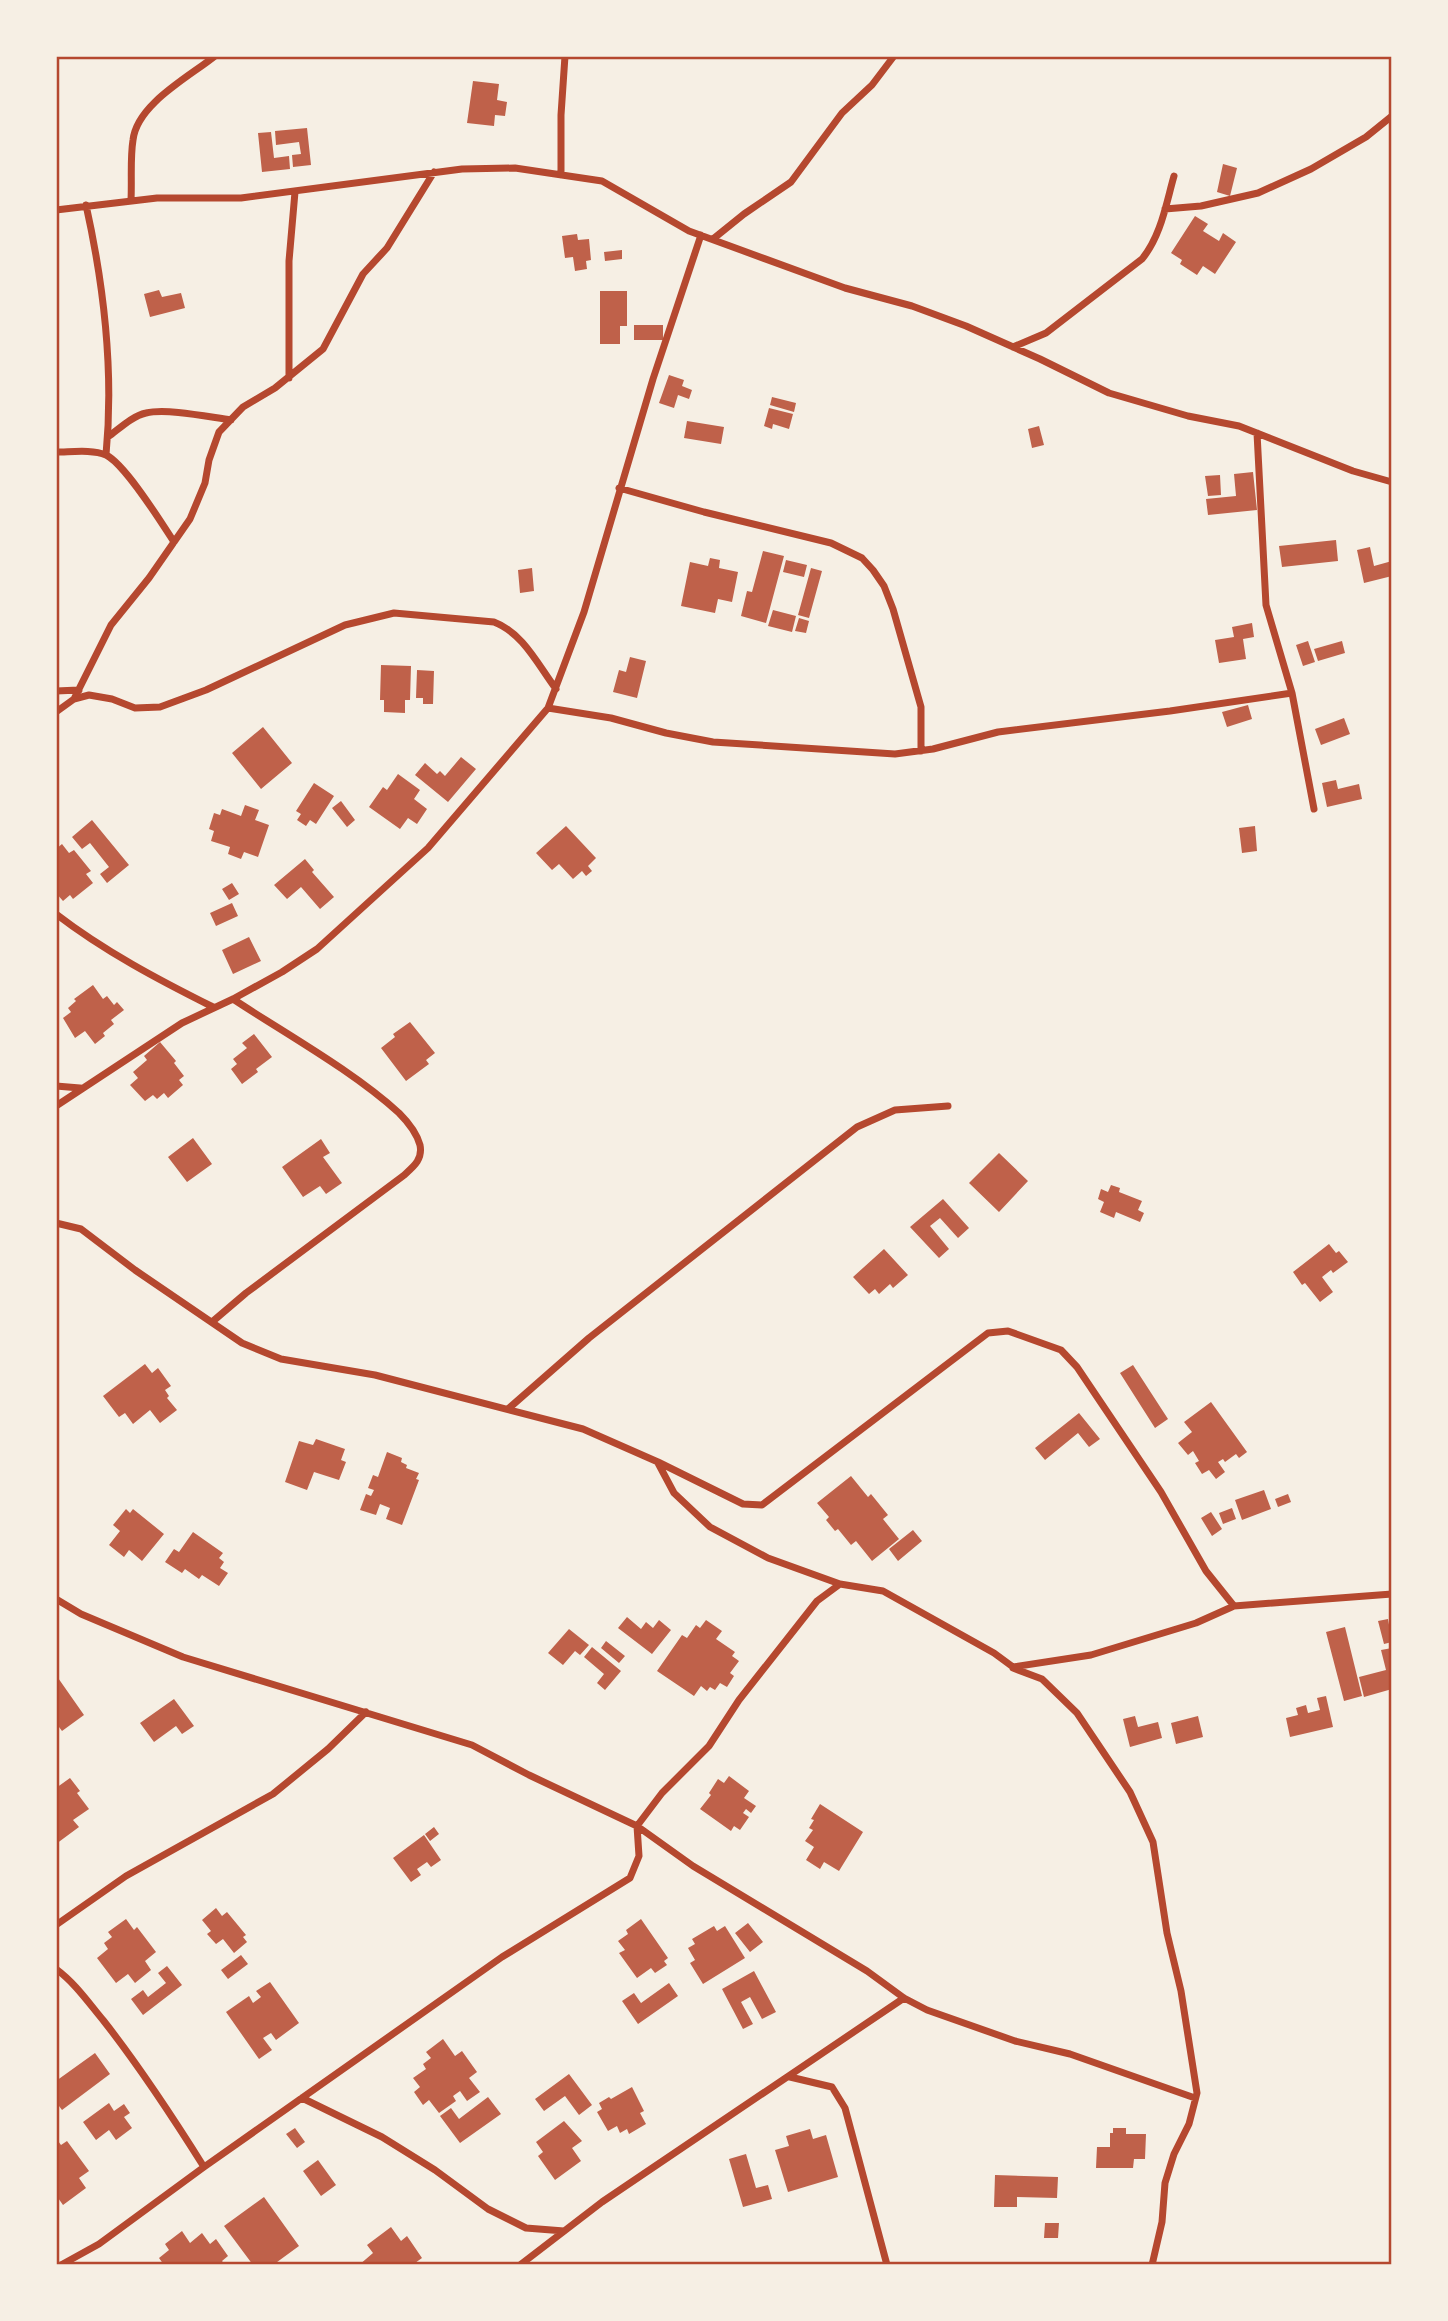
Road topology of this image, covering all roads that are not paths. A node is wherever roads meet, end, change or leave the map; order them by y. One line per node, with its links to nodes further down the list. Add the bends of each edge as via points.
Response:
1 (215, 56): 9 (street, via 139,120 133,138)
2 (565, 56): 6 (street)
3 (894, 56): 14 (street, via 842,113 791,182)
4 (1392, 116): 11 (street, via 1311,169 1258,193)
5 (434, 172): 6 (street, via 515,168); 8 (street); 16 (street, via 387,248 363,274 323,349)
6 (561, 175): 13 (street, via 602,181)
7 (1174, 176): 11 (street)
8 (295, 192): 9 (street); 16 (street, via 289,261)
9 (131, 200): 10 (street)
10 (86, 205): 12 (street); 19 (street, via 107,354)
11 (1165, 209): 15 (street, via 1152,248 1142,260 1046,333)
12 (56, 210)
13 (701, 235): 14 (street); 23 (street)
14 (713, 239): 15 (street, via 845,288 912,306)
15 (1013, 347): 18 (street, via 1109,393)
16 (289, 378): 17 (street)
17 (231, 419): 19 (street, via 145,412); 24 (street, via 219,432 205,483)
18 (1257, 433): 22 (street); 28 (street, via 1266,605)
19 (108, 437): 21 (street)
20 (56, 452): 21 (street)
21 (106, 455): 24 (street, via 124,471)
22 (1392, 482)
23 (619, 488): 25 (street, via 584,612); 32 (street, via 831,543 862,558 884,586 893,609 921,707)
24 (174, 542): 26 (street, via 111,625)
25 (556, 689): 29 (street, via 517,635 505,626 394,613 345,625 160,707 135,708 89,695); 30 (street)
26 (79, 690): 27 (street); 29 (street)
27 (56, 691)
28 (1292, 693): 32 (street, via 998,732); 33 (street)
29 (74, 699): 31 (street)
30 (548, 708): 32 (street, via 713,742 895,754); 35 (street, via 429,848 317,949)
31 (56, 712)
32 (921, 751)
33 (1314, 809)
34 (56, 914): 36 (street)
35 (233, 999): 36 (street); 42 (street, via 401,1114 420,1144 421,1156 403,1176)
36 (213, 1007): 38 (street)
37 (56, 1086): 38 (street)
38 (81, 1088): 39 (street)
39 (56, 1106)
40 (948, 1107): 43 (street, via 895,1110 857,1127 589,1338)
41 (56, 1223): 42 (street, via 81,1228)
42 (212, 1322): 43 (street, via 243,1343 281,1359 375,1374)
43 (508, 1409): 44 (street, via 583,1429)
44 (658, 1462): 45 (street, via 674,1493 710,1527 768,1558); 48 (street, via 743,1504 762,1505 988,1333 1009,1331 1061,1350 1077,1367 1161,1492 1206,1571)
45 (840, 1584): 49 (street, via 883,1591); 51 (street, via 817,1601 709,1746)
46 (1392, 1594): 48 (street)
47 (56, 1599): 50 (street, via 183,1657)
48 (1234, 1606): 49 (street, via 1196,1623 1091,1655)
49 (1013, 1667): 57 (street, via 1042,1679 1077,1713 1130,1792 1153,1842 1181,1991)
50 (366, 1712): 51 (street, via 472,1745); 52 (street, via 273,1794 126,1876)
51 (637, 1826): 54 (street); 56 (street, via 639,1856 630,1878 502,1957)
52 (56, 1925)
53 (56, 1969): 58 (street, via 71,1979 128,2052)
54 (904, 1998): 55 (street); 57 (street, via 1015,2041 1070,2053)
55 (790, 2077): 59 (street); 62 (street, via 832,2087 845,2108)
56 (302, 2098): 58 (street); 59 (street, via 382,2137 488,2209 526,2228)
57 (1195, 2098): 63 (street, via 1165,2183)
58 (204, 2167): 60 (street, via 99,2244)
59 (565, 2231): 61 (street)
60 (61, 2265)
61 (520, 2265)
62 (887, 2265)
63 (1152, 2265)

